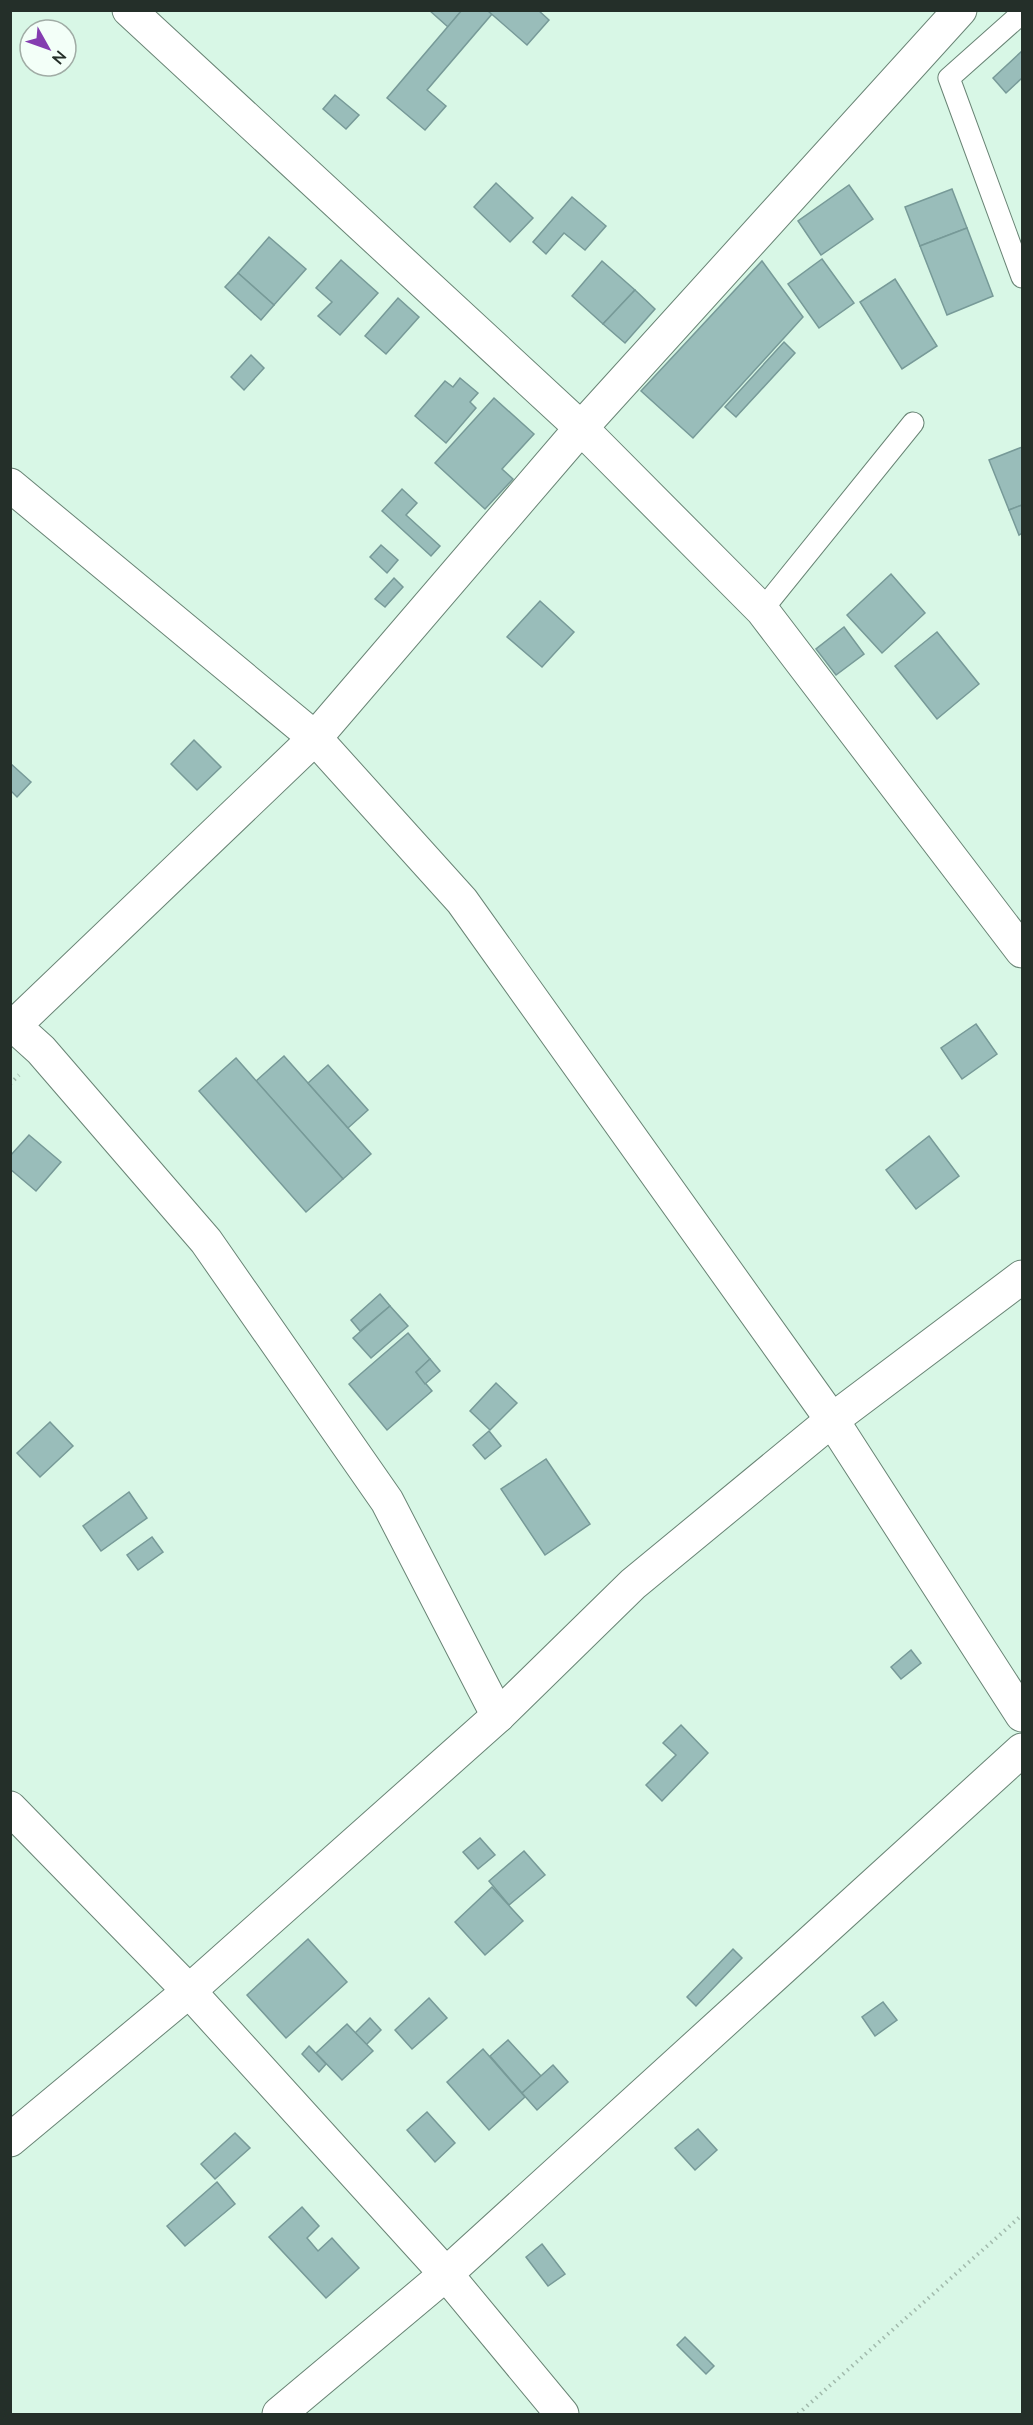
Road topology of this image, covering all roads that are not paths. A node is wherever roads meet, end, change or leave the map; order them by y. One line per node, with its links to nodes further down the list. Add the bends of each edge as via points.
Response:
1 (129, 10): 6 (street)
2 (960, 10): 6 (street)
3 (1023, 13): 4 (lane, via 949,78)
4 (1023, 277)
5 (913, 423): 8 (lane)
6 (581, 428): 8 (street); 9 (street)
7 (10, 485): 9 (street)
8 (762, 610): 10 (street)
9 (315, 738): 11 (street); 13 (street, via 462,901)
10 (1023, 951)
11 (13, 1023): 15 (street, via 41,1050 206,1241 387,1501)
12 (1023, 1277): 13 (street)
13 (832, 1420): 14 (street); 15 (street, via 633,1584)
14 (1023, 1715)
15 (498, 1716): 18 (street)
16 (1023, 1750): 20 (street)
17 (10, 1808): 18 (street)
18 (189, 1991): 19 (street); 20 (street)
19 (10, 2140)
20 (446, 2274): 21 (street); 22 (street)
21 (279, 2415)
22 (562, 2415)

